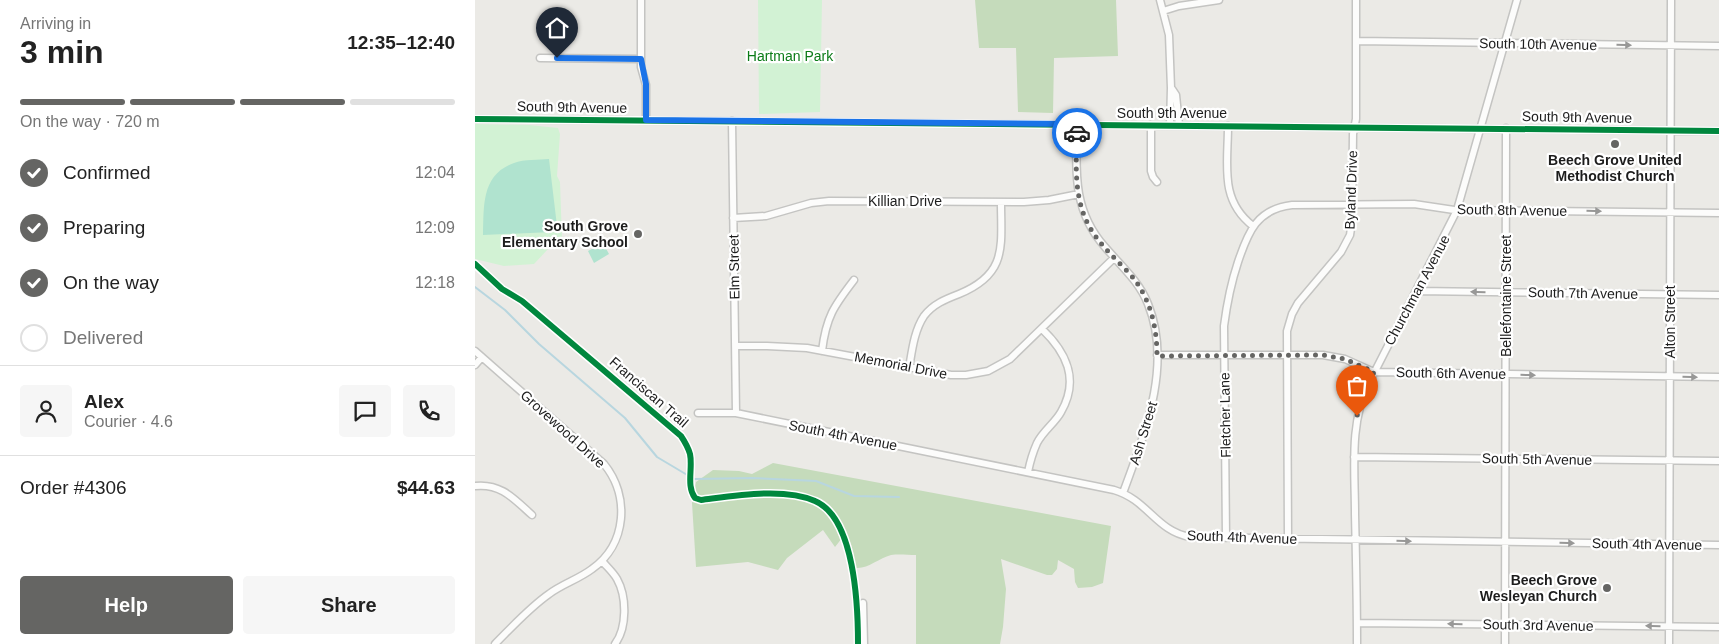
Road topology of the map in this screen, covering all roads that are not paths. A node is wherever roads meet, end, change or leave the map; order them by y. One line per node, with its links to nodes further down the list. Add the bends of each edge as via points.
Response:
1 (641, 0): 13 (street)
2 (1160, 0): 7 (street)
3 (1219, 0): 7 (street)
4 (1356, 0): 8 (street, Byland Drive)
5 (1517, 0): 9 (street, Churchman Avenue)
6 (1671, 0): 10 (street, Alton Street)
7 (1163, 11): 14 (street, via 1168,28)
8 (1356, 41): 9 (street, South 10th Avenue); 23 (street, Byland Drive)
9 (1505, 43): 10 (street, South 10th Avenue, one-way to 10); 24 (street, Churchman Avenue)
10 (1671, 45): 11 (street, South 10th Avenue); 26 (street, Alton Street)
11 (1719, 46)
12 (540, 58): 13 (street)
13 (641, 59): 16 (street, via 646,84)
14 (1171, 88): 20 (street); 21 (street, via 1176,95)
15 (475, 118): 16 (street, South 9th Avenue)
16 (646, 120): 17 (street, South 9th Avenue)
17 (732, 121): 18 (street, South 9th Avenue); 36 (street, Elm Street)
18 (1077, 124): 19 (street, South 9th Avenue); 29 (street, Ash Street)
19 (1151, 125): 20 (street, South 9th Avenue); 28 (street, via 1151,171)
20 (1170, 125): 21 (street, South 9th Avenue)
21 (1179, 125): 22 (street, South 9th Avenue)
22 (1228, 126): 23 (street, South 9th Avenue); 37 (street, via 1229,192 1238,212)
23 (1355, 126): 24 (street, South 9th Avenue); 31 (street, Byland Drive)
24 (1481, 128): 25 (street, South 9th Avenue); 32 (street, Churchman Avenue)
25 (1506, 128): 26 (street, South 9th Avenue); 33 (street, Bellefontaine Street)
26 (1670, 130): 27 (street, South 9th Avenue); 34 (street, Alton Street)
27 (1719, 131)
28 (1157, 182)
29 (1079, 194): 30 (street, Killian Drive, via 1039,201); 38 (street, Ash Street, via 1087,221)
30 (1001, 202): 36 (street, Killian Drive, via 829,201 766,216); 53 (street, via 1001,246 995,266 977,286 941,301 927,312 916,333)
31 (1353, 204): 32 (street, South 8th Avenue, via 1414,204); 37 (street, South 8th Avenue, via 1284,206 1268,213); 49 (street, Byland Drive, via 1347,244 1294,310 1287,331)
32 (1457, 210): 33 (street, South 8th Avenue); 40 (street, Churchman Avenue)
33 (1506, 210): 34 (street, South 8th Avenue, one-way to 34); 41 (street, Bellefontaine Street)
34 (1670, 212): 35 (street, South 8th Avenue); 42 (street, Alton Street)
35 (1719, 213)
36 (733, 218): 45 (street, Elm Street)
37 (1253, 226): 48 (street, Fletcher Lane, via 1246,237 1230,286)
38 (1114, 258): 44 (street, Memorial Drive); 50 (street, Ash Street, via 1135,280 1149,305 1155,324)
39 (854, 280): 47 (street, via 831,313 825,327)
40 (1417, 291): 41 (street, South 7th Avenue, one-way to 40); 54 (street, Churchman Avenue)
41 (1506, 292): 42 (street, South 7th Avenue); 55 (street, Bellefontaine Street)
42 (1670, 294): 43 (street, South 7th Avenue); 56 (street, Alton Street)
43 (1719, 295)
44 (1042, 329): 53 (street, Memorial Drive, via 1010,359 988,371 959,376); 64 (street, via 1064,355 1069,386 1061,412 1037,443)
45 (735, 346): 47 (street, Memorial Drive, via 780,346); 59 (street, Elm Street)
46 (475, 350): 51 (street, Grovewood Drive)
47 (822, 351): 53 (street, Memorial Drive)
48 (1224, 354): 49 (street, South 6th Avenue); 50 (street, South 6th Avenue); 68 (street, Fletcher Lane)
49 (1286, 354): 54 (street, South 6th Avenue, via 1336,357); 69 (street, Byland Drive)
50 (1157, 356): 66 (street, Ash Street, via 1156,387 1150,417)
51 (483, 357): 52 (street); 74 (street, Grovewood Drive, via 602,462 613,476 621,498 621,520 614,545)
52 (475, 365)
53 (909, 368)
54 (1374, 372): 55 (street, South 6th Avenue); 60 (street, Churchman Avenue, via 1358,413)
55 (1506, 374): 56 (street, South 6th Avenue, one-way to 56); 61 (street, Bellefontaine Street)
56 (1670, 376): 57 (street, South 6th Avenue, one-way to 57); 62 (street, Alton Street)
57 (1719, 377)
58 (698, 413): 59 (street, South 4th Avenue)
59 (735, 414): 64 (street, South 4th Avenue)
60 (1355, 456): 61 (street, South 5th Avenue); 70 (street, Churchman Avenue)
61 (1506, 458): 62 (street, South 5th Avenue); 71 (street, Bellefontaine Street)
62 (1670, 461): 63 (street, South 5th Avenue); 72 (street, Alton Street)
63 (1719, 461)
64 (1028, 472): 66 (street, South 4th Avenue)
65 (475, 486): 67 (street, via 502,490)
66 (1123, 493): 68 (street, South 4th Avenue, via 1139,502 1173,532 1190,537)
67 (532, 515)
68 (1226, 538): 69 (street, South 4th Avenue)
69 (1289, 539): 70 (street, South 4th Avenue)
70 (1356, 540): 71 (street, South 4th Avenue, one-way to 71); 76 (street, Churchman Avenue)
71 (1506, 543): 72 (street, South 4th Avenue, one-way to 72); 77 (street, Bellefontaine Street)
72 (1669, 544): 73 (street, South 4th Avenue); 78 (street, Alton Street)
73 (1719, 545)
74 (602, 561): 80 (street, Grovewood Drive, via 544,597); 81 (street, via 617,580 623,597 622,628)
75 (863, 603): 82 (street)
76 (1357, 623): 77 (street, South 3rd Avenue, one-way to 76); 83 (street, Churchman Avenue)
77 (1505, 625): 78 (street, South 3rd Avenue, one-way to 77); 84 (street, Bellefontaine Street)
78 (1669, 627): 79 (street, South 3rd Avenue); 85 (street, Alton Street)
79 (1719, 627)
80 (495, 644)
81 (615, 644)
82 (864, 644)
83 (1357, 644)
84 (1505, 644)
85 (1669, 644)

